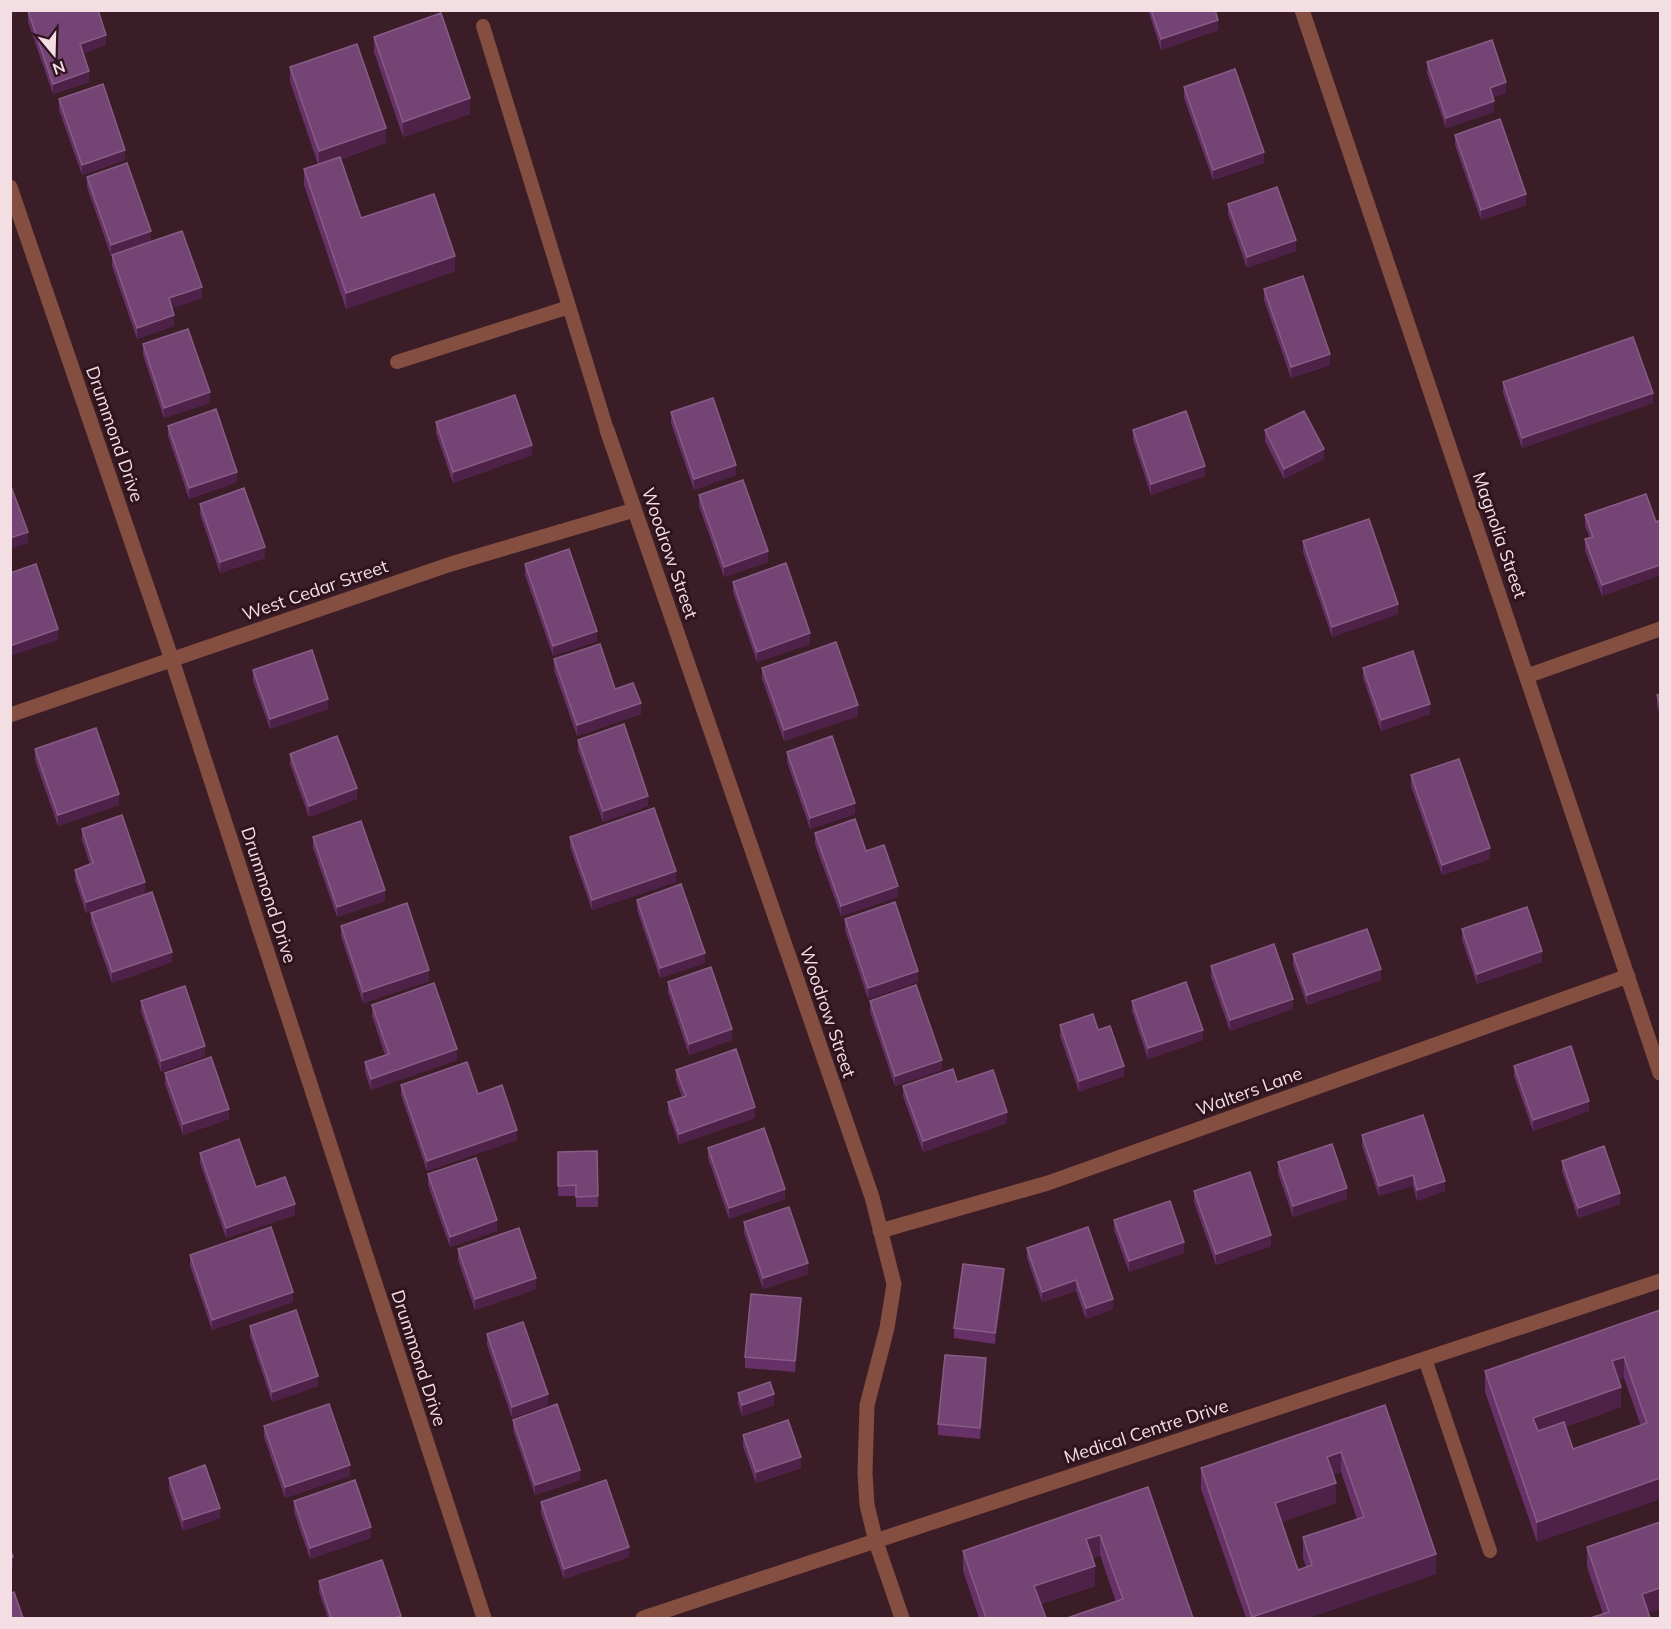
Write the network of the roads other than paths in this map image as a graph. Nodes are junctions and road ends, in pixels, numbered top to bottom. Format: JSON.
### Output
{"nodes":[{"id":1,"x":1302,"y":10,"type":"edge"},
{"id":2,"x":483,"y":26,"type":"dead end"},
{"id":3,"x":10,"y":187,"type":"edge"},
{"id":4,"x":569,"y":307,"type":"junction"},
{"id":5,"x":397,"y":362,"type":"dead end"},
{"id":6,"x":607,"y":430,"type":"joint"},
{"id":7,"x":634,"y":510,"type":"junction"},
{"id":8,"x":1660,"y":629,"type":"edge"},
{"id":9,"x":172,"y":660,"type":"junction"},
{"id":10,"x":1527,"y":676,"type":"junction"},
{"id":11,"x":10,"y":715,"type":"edge"},
{"id":12,"x":1628,"y":976,"type":"junction"},
{"id":13,"x":1660,"y":1073,"type":"edge"},
{"id":14,"x":880,"y":1230,"type":"junction"},
{"id":15,"x":1660,"y":1281,"type":"edge"},
{"id":16,"x":1425,"y":1359,"type":"junction"},
{"id":17,"x":876,"y":1542,"type":"junction"},
{"id":18,"x":1490,"y":1551,"type":"dead end"},
{"id":19,"x":484,"y":1618,"type":"edge"},
{"id":20,"x":643,"y":1618,"type":"edge"},
{"id":21,"x":902,"y":1618,"type":"edge"}],
"edges":[{"from":1,"to":10,"type":"street","name":"Magnolia Street"},
{"from":2,"to":4,"type":"lane"},
{"from":3,"to":9,"type":"street","name":"Drummond Drive"},
{"from":4,"to":5,"type":"lane"},
{"from":4,"to":6,"type":"lane"},
{"from":6,"to":7,"type":"street","name":"Woodrow Street"},
{"from":7,"to":9,"type":"street","name":"West Cedar Street"},
{"from":7,"to":14,"type":"street","name":"Woodrow Street"},
{"from":8,"to":10,"type":"street"},
{"from":9,"to":11,"type":"street","name":"West Cedar Street"},
{"from":9,"to":19,"type":"street","name":"Drummond Drive"},
{"from":10,"to":12,"type":"street","name":"Magnolia Street"},
{"from":12,"to":13,"type":"street","name":"Magnolia Street"},
{"from":12,"to":14,"type":"street","name":"Walters Lane"},
{"from":14,"to":17,"type":"street","name":"Woodrow Street"},
{"from":15,"to":16,"type":"street","name":"Medical Centre Drive"},
{"from":16,"to":17,"type":"street","name":"Medical Centre Drive"},
{"from":16,"to":18,"type":"lane"},
{"from":17,"to":20,"type":"street","name":"Medical Centre Drive"},
{"from":17,"to":21,"type":"street","name":"Woodrow Street"}]}
